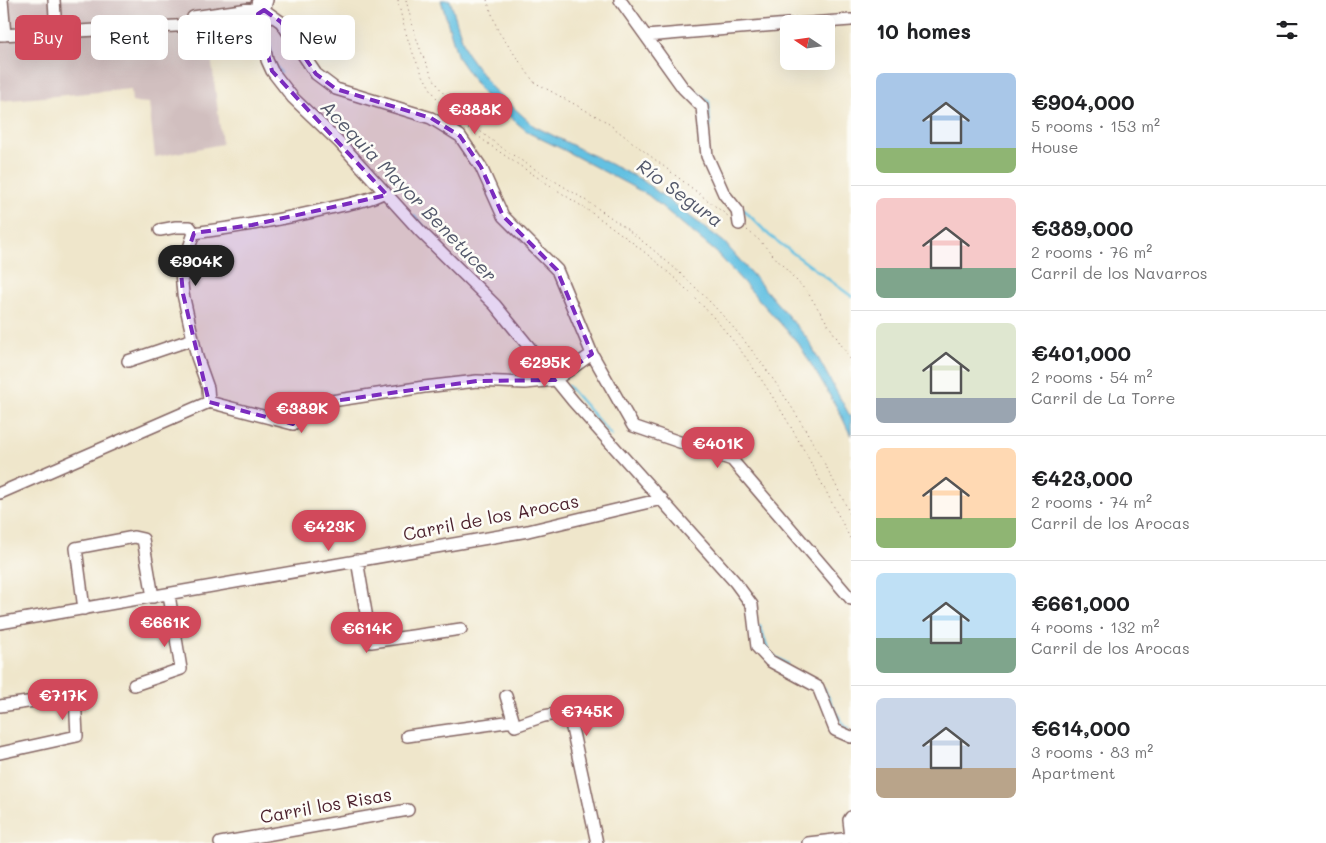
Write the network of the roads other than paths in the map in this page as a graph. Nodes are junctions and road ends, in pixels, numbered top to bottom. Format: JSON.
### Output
{"nodes":[{"id":1,"x":2,"y":0,"type":"edge"},
{"id":2,"x":54,"y":0,"type":"edge"},
{"id":3,"x":620,"y":0,"type":"edge"},
{"id":4,"x":262,"y":6,"type":"edge"},
{"id":5,"x":55,"y":15,"type":"edge"},
{"id":6,"x":851,"y":20,"type":"edge"},
{"id":7,"x":835,"y":21,"type":"edge"},
{"id":8,"x":780,"y":25,"type":"edge"},
{"id":9,"x":81,"y":31,"type":"edge"},
{"id":10,"x":15,"y":34,"type":"edge"},
{"id":11,"x":2,"y":35,"type":"edge"},
{"id":12,"x":646,"y":36,"type":"junction"},
{"id":13,"x":385,"y":192,"type":"junction"},
{"id":14,"x":739,"y":224,"type":"road end"},
{"id":15,"x":160,"y":230,"type":"dead end"},
{"id":16,"x":194,"y":234,"type":"junction"},
{"id":17,"x":193,"y":339,"type":"junction"},
{"id":18,"x":592,"y":354,"type":"junction"},
{"id":19,"x":128,"y":361,"type":"dead end"},
{"id":20,"x":556,"y":380,"type":"junction"},
{"id":21,"x":209,"y":402,"type":"junction"},
{"id":22,"x":0,"y":493,"type":"edge"},
{"id":23,"x":662,"y":500,"type":"junction"},
{"id":24,"x":356,"y":560,"type":"junction"},
{"id":25,"x":169,"y":595,"type":"junction"},
{"id":26,"x":153,"y":598,"type":"junction"},
{"id":27,"x":851,"y":599,"type":"edge"},
{"id":28,"x":84,"y":610,"type":"junction"},
{"id":29,"x":0,"y":623,"type":"edge"},
{"id":30,"x":461,"y":629,"type":"dead end"},
{"id":31,"x":134,"y":685,"type":"dead end"},
{"id":32,"x":506,"y":696,"type":"dead end"},
{"id":33,"x":0,"y":706,"type":"edge"},
{"id":34,"x":513,"y":721,"type":"junction"},
{"id":35,"x":407,"y":736,"type":"dead end"},
{"id":36,"x":851,"y":738,"type":"edge"},
{"id":37,"x":0,"y":752,"type":"edge"},
{"id":38,"x":408,"y":810,"type":"dead end"},
{"id":39,"x":851,"y":817,"type":"edge"},
{"id":40,"x":851,"y":838,"type":"edge"},
{"id":41,"x":220,"y":843,"type":"edge"},
{"id":42,"x":597,"y":843,"type":"edge"},
{"id":43,"x":808,"y":843,"type":"edge"}],
"edges":[{"from":1,"to":11,"type":"street"},
{"from":2,"to":5,"type":"street"},
{"from":3,"to":12,"type":"street"},
{"from":4,"to":9,"type":"street"},
{"from":4,"to":13,"type":"street"},
{"from":4,"to":18,"type":"street"},
{"from":6,"to":7,"type":"street"},
{"from":8,"to":12,"type":"street"},
{"from":10,"to":11,"type":"street"},
{"from":12,"to":14,"type":"street"},
{"from":13,"to":16,"type":"street"},
{"from":13,"to":20,"type":"street"},
{"from":15,"to":16,"type":"street"},
{"from":16,"to":17,"type":"street"},
{"from":17,"to":19,"type":"street"},
{"from":17,"to":21,"type":"street"},
{"from":18,"to":20,"type":"street"},
{"from":18,"to":27,"type":"street"},
{"from":20,"to":21,"type":"street"},
{"from":20,"to":23,"type":"street"},
{"from":21,"to":22,"type":"street"},
{"from":23,"to":24,"type":"street","name":"Carril de los Arocas"},
{"from":23,"to":36,"type":"street"},
{"from":24,"to":25,"type":"street","name":"Carril de los Arocas"},
{"from":24,"to":30,"type":"street"},
{"from":25,"to":26,"type":"street","name":"Carril de los Arocas"},
{"from":25,"to":31,"type":"street"},
{"from":26,"to":28,"type":"street","name":"Carril de los Arocas"},
{"from":26,"to":28,"type":"street"},
{"from":28,"to":29,"type":"street","name":"Carril de los Arocas"},
{"from":32,"to":34,"type":"street"},
{"from":33,"to":37,"type":"street"},
{"from":34,"to":35,"type":"street"},
{"from":34,"to":42,"type":"street"},
{"from":38,"to":41,"type":"street","name":"Carril los Risas"},
{"from":39,"to":40,"type":"street"},
{"from":40,"to":43,"type":"street"}]}
